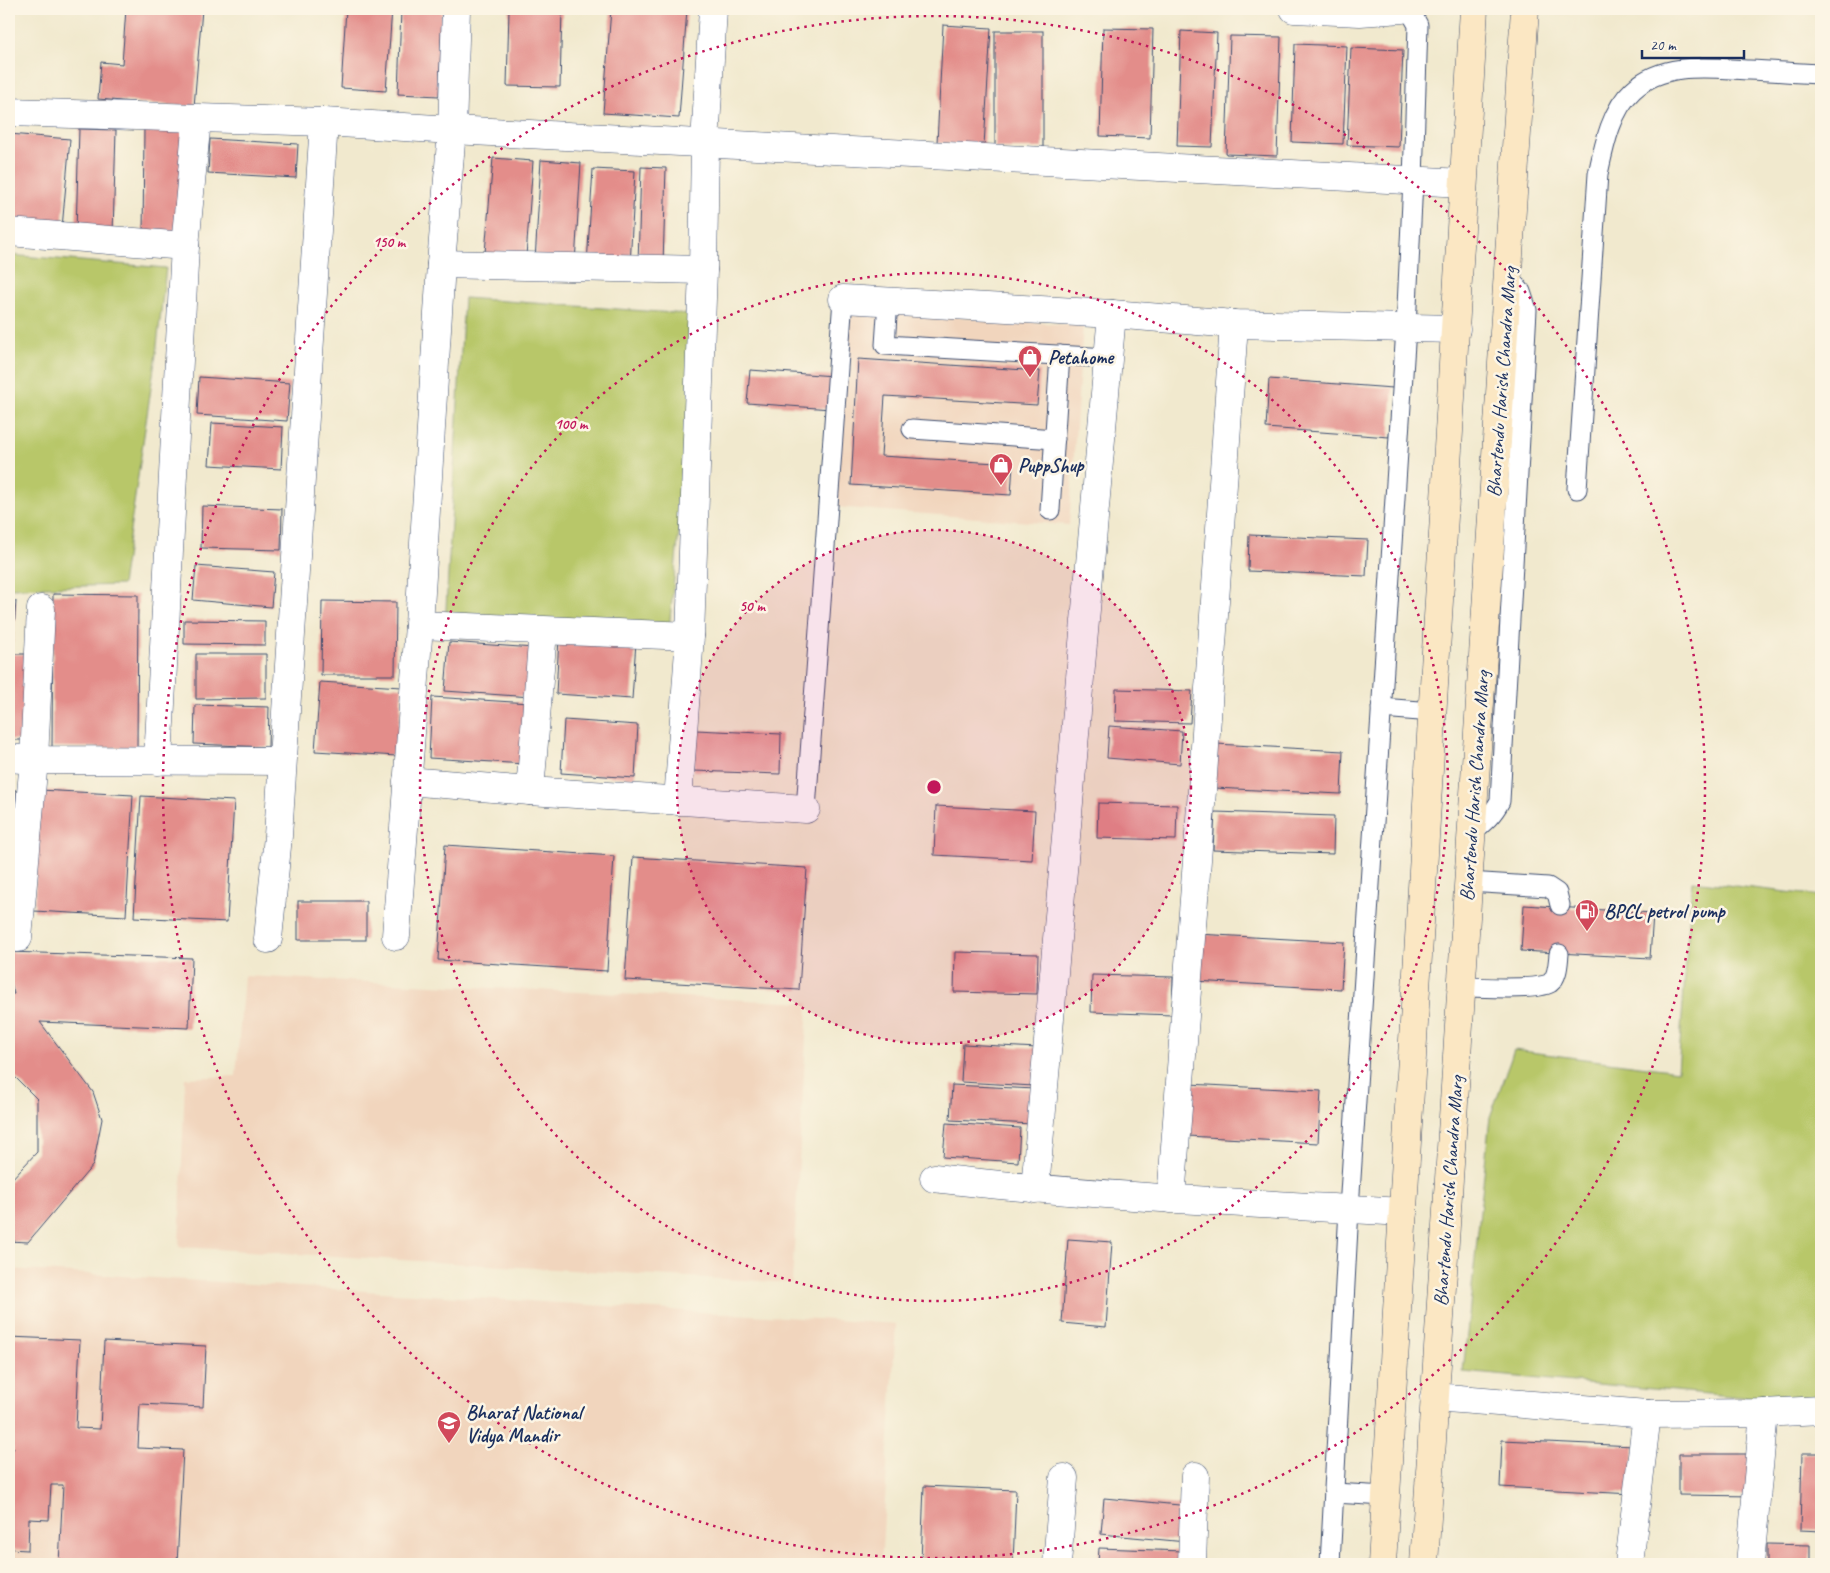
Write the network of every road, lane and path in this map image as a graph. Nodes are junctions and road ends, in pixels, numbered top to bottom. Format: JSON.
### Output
{"nodes":[{"id":1,"x":456,"y":9,"type":"edge"},
{"id":2,"x":713,"y":9,"type":"edge"},
{"id":3,"x":1294,"y":9,"type":"edge"},
{"id":4,"x":1402,"y":9,"type":"edge"},
{"id":5,"x":1409,"y":9,"type":"edge"},
{"id":6,"x":1474,"y":9,"type":"edge"},
{"id":7,"x":1525,"y":9,"type":"edge"},
{"id":8,"x":1821,"y":74,"type":"edge"},
{"id":9,"x":9,"y":112,"type":"edge"},
{"id":10,"x":197,"y":119,"type":"junction"},
{"id":11,"x":324,"y":122,"type":"junction"},
{"id":12,"x":452,"y":130,"type":"junction"},
{"id":13,"x":705,"y":143,"type":"junction"},
{"id":14,"x":1413,"y":180,"type":"junction"},
{"id":15,"x":1463,"y":183,"type":"junction"},
{"id":16,"x":9,"y":232,"type":"edge"},
{"id":17,"x":185,"y":246,"type":"junction"},
{"id":18,"x":441,"y":264,"type":"junction"},
{"id":19,"x":703,"y":270,"type":"junction"},
{"id":20,"x":843,"y":299,"type":"joint"},
{"id":21,"x":888,"y":301,"type":"junction"},
{"id":22,"x":1112,"y":314,"type":"junction"},
{"id":23,"x":1234,"y":324,"type":"junction"},
{"id":24,"x":1406,"y":328,"type":"junction"},
{"id":25,"x":1456,"y":329,"type":"junction"},
{"id":26,"x":1060,"y":355,"type":"junction"},
{"id":27,"x":1108,"y":358,"type":"junction"},
{"id":28,"x":912,"y":429,"type":"dead end"},
{"id":29,"x":1055,"y":439,"type":"junction"},
{"id":30,"x":1577,"y":489,"type":"dead end"},
{"id":31,"x":1050,"y":510,"type":"dead end"},
{"id":32,"x":41,"y":609,"type":"dead end"},
{"id":33,"x":419,"y":625,"type":"junction"},
{"id":34,"x":543,"y":631,"type":"junction"},
{"id":35,"x":690,"y":636,"type":"junction"},
{"id":36,"x":1381,"y":708,"type":"junction"},
{"id":37,"x":1433,"y":712,"type":"junction"},
{"id":38,"x":21,"y":759,"type":"edge"},
{"id":39,"x":158,"y":761,"type":"junction"},
{"id":40,"x":282,"y":761,"type":"junction"},
{"id":41,"x":408,"y":781,"type":"junction"},
{"id":42,"x":530,"y":791,"type":"junction"},
{"id":43,"x":678,"y":801,"type":"junction"},
{"id":44,"x":806,"y":809,"type":"joint"},
{"id":45,"x":1468,"y":882,"type":"junction"},
{"id":46,"x":1560,"y":904,"type":"dead end"},
{"id":47,"x":396,"y":936,"type":"dead end"},
{"id":48,"x":18,"y":938,"type":"dead end"},
{"id":49,"x":268,"y":939,"type":"dead end"},
{"id":50,"x":1559,"y":954,"type":"dead end"},
{"id":51,"x":1461,"y":987,"type":"junction"},
{"id":52,"x":934,"y":1178,"type":"dead end"},
{"id":53,"x":1035,"y":1189,"type":"junction"},
{"id":54,"x":1171,"y":1199,"type":"junction"},
{"id":55,"x":1349,"y":1209,"type":"junction"},
{"id":56,"x":1403,"y":1212,"type":"junction"},
{"id":57,"x":1434,"y":1397,"type":"junction"},
{"id":58,"x":1821,"y":1410,"type":"edge"},
{"id":59,"x":1764,"y":1413,"type":"junction"},
{"id":60,"x":1647,"y":1414,"type":"junction"},
{"id":61,"x":1195,"y":1476,"type":"dead end"},
{"id":62,"x":1064,"y":1478,"type":"dead end"},
{"id":63,"x":1334,"y":1492,"type":"junction"},
{"id":64,"x":1386,"y":1496,"type":"junction"},
{"id":65,"x":1057,"y":1564,"type":"edge"},
{"id":66,"x":1192,"y":1564,"type":"edge"},
{"id":67,"x":1330,"y":1564,"type":"edge"},
{"id":68,"x":1382,"y":1564,"type":"edge"},
{"id":69,"x":1424,"y":1564,"type":"edge"},
{"id":70,"x":1629,"y":1564,"type":"edge"},
{"id":71,"x":1750,"y":1564,"type":"edge"}],
"edges":[{"from":1,"to":12,"type":"street"},
{"from":2,"to":13,"type":"street"},
{"from":3,"to":4,"type":"street"},
{"from":5,"to":14,"type":"lane"},
{"from":6,"to":15,"type":"main road"},
{"from":7,"to":45,"type":"main road","name":"Bhartendu Harish Chandra Marg"},
{"from":8,"to":30,"type":"lane"},
{"from":9,"to":10,"type":"street"},
{"from":10,"to":11,"type":"street"},
{"from":10,"to":17,"type":"street"},
{"from":11,"to":12,"type":"street"},
{"from":11,"to":40,"type":"street"},
{"from":12,"to":13,"type":"street"},
{"from":12,"to":18,"type":"street"},
{"from":13,"to":14,"type":"street"},
{"from":13,"to":19,"type":"street"},
{"from":14,"to":15,"type":"street"},
{"from":14,"to":24,"type":"lane"},
{"from":15,"to":25,"type":"main road"},
{"from":16,"to":17,"type":"street"},
{"from":17,"to":39,"type":"street"},
{"from":18,"to":19,"type":"street"},
{"from":18,"to":33,"type":"street"},
{"from":19,"to":35,"type":"street"},
{"from":20,"to":21,"type":"street"},
{"from":20,"to":44,"type":"lane"},
{"from":21,"to":22,"type":"street"},
{"from":21,"to":26,"type":"lane"},
{"from":22,"to":23,"type":"street"},
{"from":22,"to":27,"type":"street"},
{"from":23,"to":24,"type":"street"},
{"from":23,"to":54,"type":"street"},
{"from":24,"to":25,"type":"street"},
{"from":24,"to":36,"type":"lane"},
{"from":25,"to":37,"type":"main road"},
{"from":26,"to":27,"type":"lane"},
{"from":26,"to":29,"type":"lane"},
{"from":27,"to":53,"type":"street"},
{"from":28,"to":29,"type":"lane"},
{"from":29,"to":31,"type":"lane"},
{"from":32,"to":38,"type":"street"},
{"from":33,"to":34,"type":"street"},
{"from":33,"to":41,"type":"street"},
{"from":34,"to":35,"type":"street"},
{"from":34,"to":42,"type":"street"},
{"from":35,"to":43,"type":"street"},
{"from":36,"to":37,"type":"lane"},
{"from":36,"to":55,"type":"lane"},
{"from":37,"to":56,"type":"main road"},
{"from":38,"to":39,"type":"street"},
{"from":38,"to":48,"type":"street"},
{"from":39,"to":40,"type":"street"},
{"from":40,"to":49,"type":"street"},
{"from":41,"to":42,"type":"street"},
{"from":41,"to":47,"type":"street"},
{"from":42,"to":43,"type":"street"},
{"from":43,"to":44,"type":"street"},
{"from":45,"to":46,"type":"lane"},
{"from":45,"to":51,"type":"main road","name":"Bhartendu Harish Chandra Marg"},
{"from":50,"to":51,"type":"lane"},
{"from":51,"to":57,"type":"main road","name":"Bhartendu Harish Chandra Marg"},
{"from":52,"to":53,"type":"street"},
{"from":53,"to":54,"type":"street"},
{"from":54,"to":55,"type":"street"},
{"from":55,"to":56,"type":"street"},
{"from":55,"to":63,"type":"lane"},
{"from":56,"to":64,"type":"main road"},
{"from":57,"to":60,"type":"street"},
{"from":57,"to":69,"type":"main road","name":"Bhartendu Harish Chandra Marg"},
{"from":58,"to":59,"type":"street"},
{"from":59,"to":60,"type":"street"},
{"from":59,"to":71,"type":"street"},
{"from":60,"to":70,"type":"street"},
{"from":61,"to":66,"type":"street"},
{"from":62,"to":65,"type":"street"},
{"from":63,"to":64,"type":"lane"},
{"from":63,"to":67,"type":"lane"},
{"from":64,"to":68,"type":"main road"}]}
